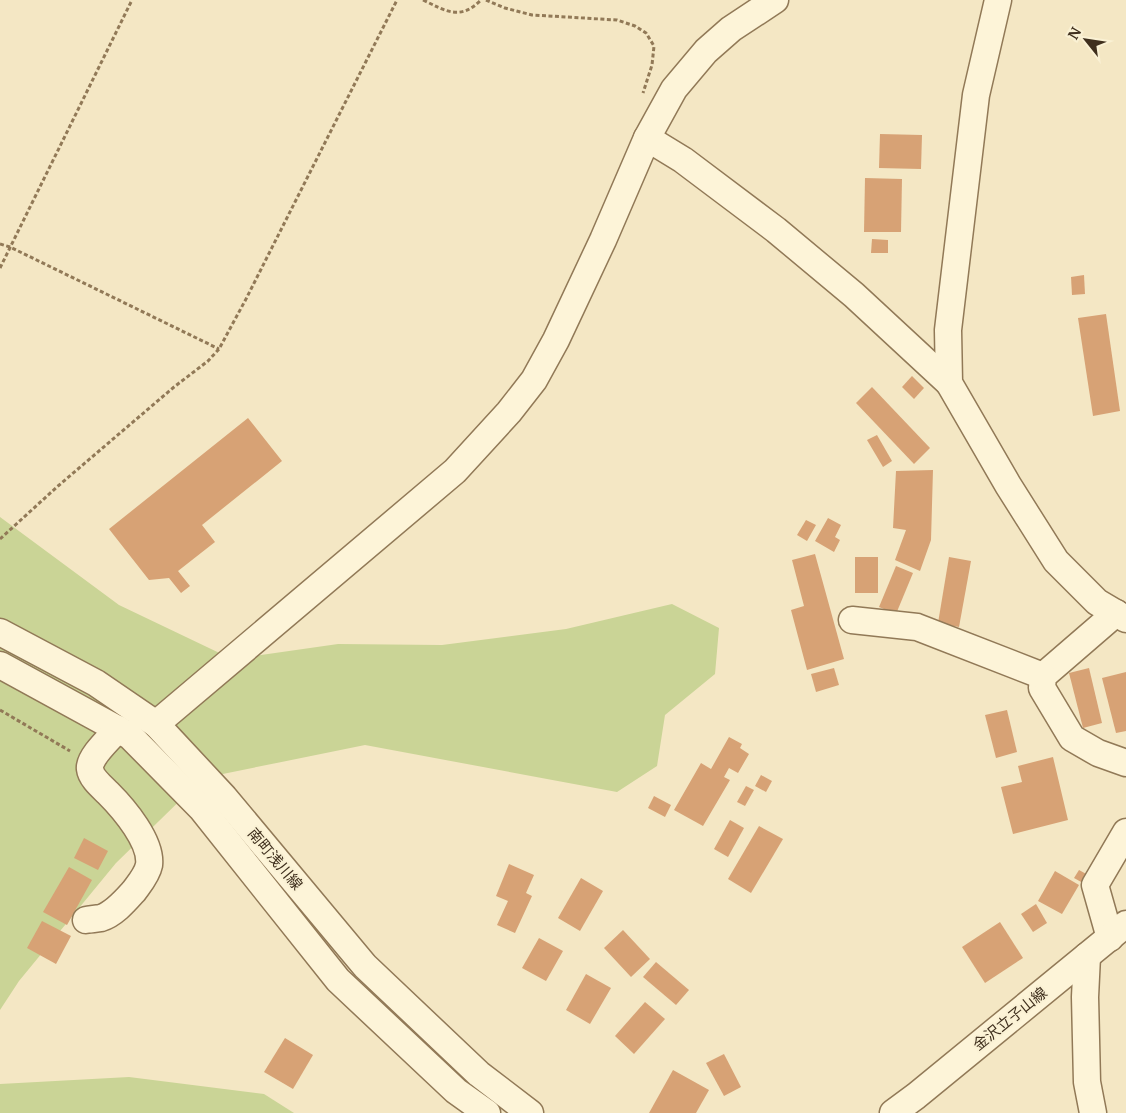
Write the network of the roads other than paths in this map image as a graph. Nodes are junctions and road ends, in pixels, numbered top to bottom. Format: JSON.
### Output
{"nodes":[{"id":1,"x":775,"y":0,"type":"edge"},
{"id":2,"x":998,"y":0,"type":"edge"},
{"id":3,"x":647,"y":138,"type":"junction"},
{"id":4,"x":949,"y":383,"type":"junction"},
{"id":5,"x":1121,"y":616,"type":"edge"},
{"id":6,"x":852,"y":620,"type":"dead end"},
{"id":7,"x":0,"y":632,"type":"edge"},
{"id":8,"x":0,"y":665,"type":"edge"},
{"id":9,"x":1043,"y":676,"type":"junction"},
{"id":10,"x":156,"y":724,"type":"junction"},
{"id":11,"x":118,"y":730,"type":"junction"},
{"id":12,"x":1126,"y":763,"type":"edge"},
{"id":13,"x":1126,"y":832,"type":"edge"},
{"id":14,"x":86,"y":920,"type":"dead end"},
{"id":15,"x":1118,"y":931,"type":"edge"},
{"id":16,"x":1087,"y":956,"type":"junction"},
{"id":17,"x":487,"y":1113,"type":"edge"},
{"id":18,"x":530,"y":1113,"type":"edge"},
{"id":19,"x":893,"y":1113,"type":"edge"},
{"id":20,"x":1093,"y":1113,"type":"edge"}],
"edges":[{"from":1,"to":3,"type":"street"},
{"from":2,"to":4,"type":"street"},
{"from":3,"to":4,"type":"street"},
{"from":3,"to":10,"type":"street"},
{"from":4,"to":5,"type":"street"},
{"from":5,"to":9,"type":"street"},
{"from":6,"to":9,"type":"street"},
{"from":7,"to":10,"type":"street","name":"南町浅川線"},
{"from":8,"to":11,"type":"street","name":"南町浅川線"},
{"from":9,"to":12,"type":"street"},
{"from":10,"to":18,"type":"street","name":"南町浅川線"},
{"from":11,"to":14,"type":"street"},
{"from":11,"to":17,"type":"street","name":"南町浅川線"},
{"from":13,"to":15,"type":"street"},
{"from":15,"to":16,"type":"street","name":"金沢立子山線"},
{"from":16,"to":19,"type":"street","name":"金沢立子山線"},
{"from":16,"to":20,"type":"street"}]}
